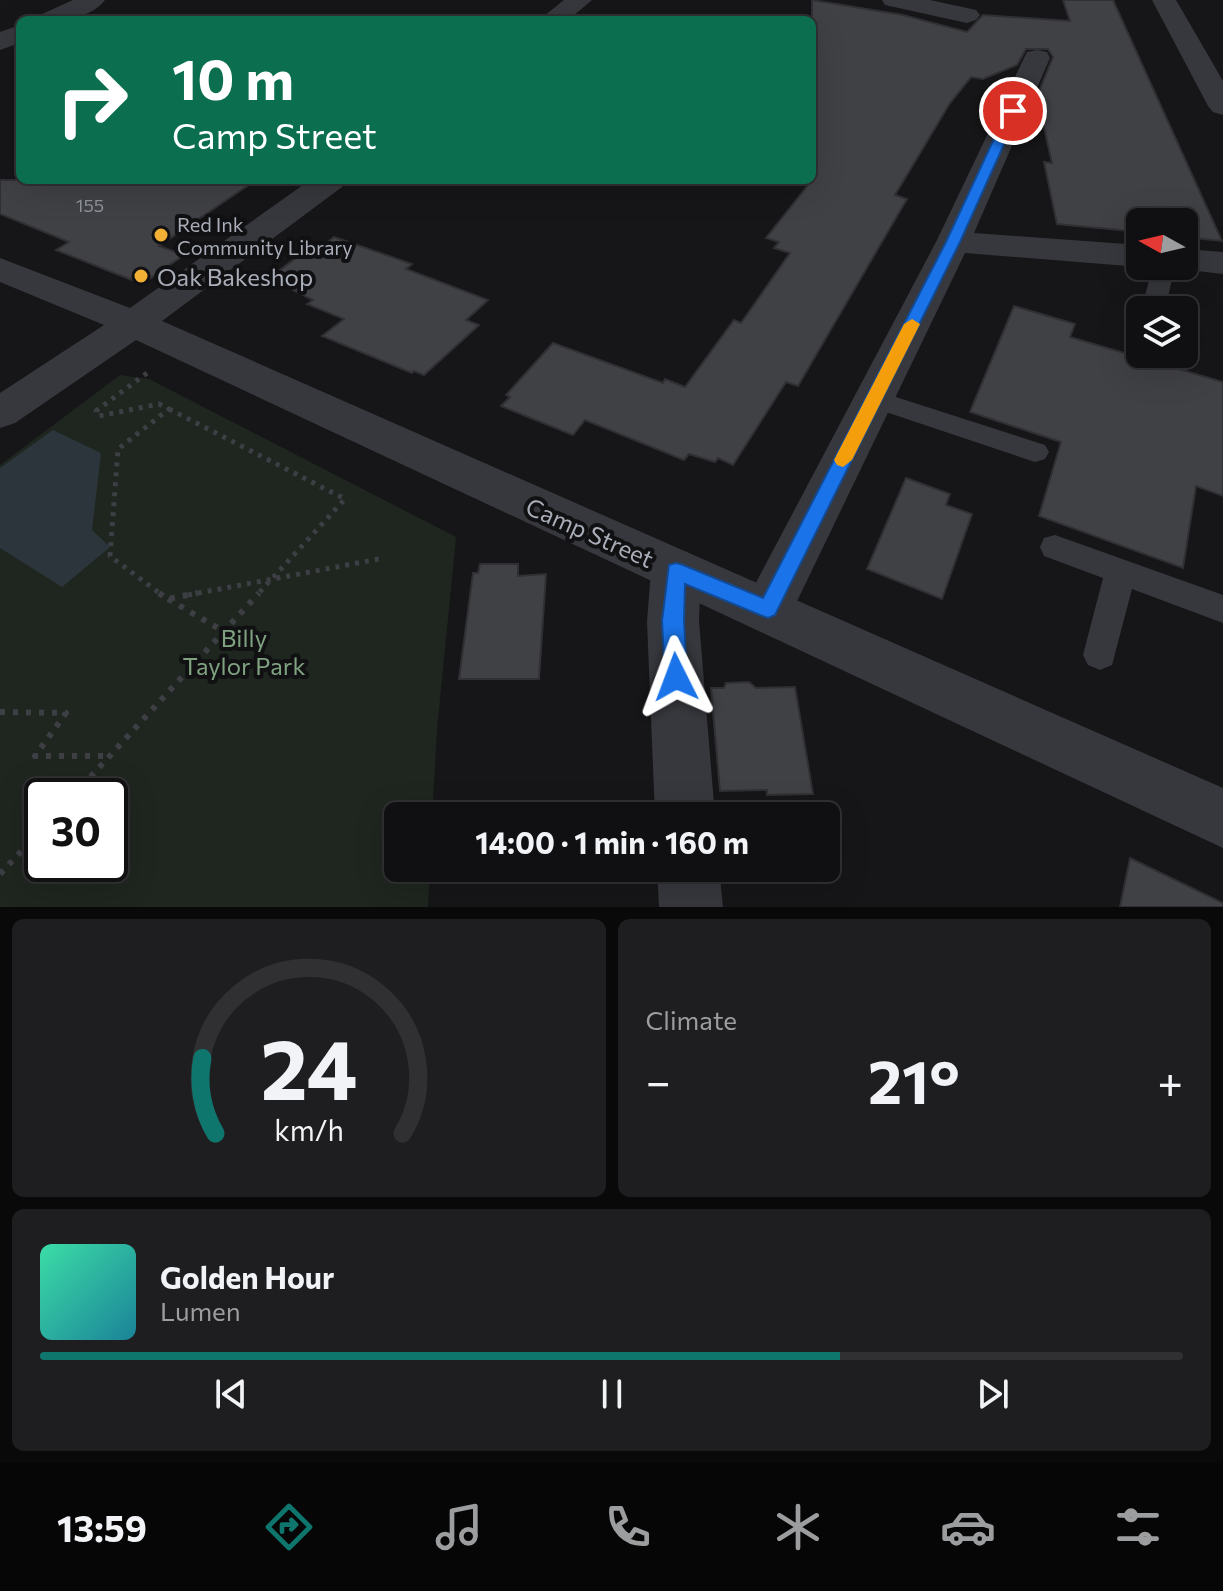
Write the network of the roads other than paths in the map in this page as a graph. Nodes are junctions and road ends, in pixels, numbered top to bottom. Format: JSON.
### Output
{"nodes":[{"id":1,"x":93,"y":0,"type":"edge"},
{"id":2,"x":580,"y":0,"type":"edge"},
{"id":3,"x":894,"y":0,"type":"edge"},
{"id":4,"x":1164,"y":0,"type":"edge"},
{"id":5,"x":967,"y":15,"type":"dead end"},
{"id":6,"x":58,"y":16,"type":"edge"},
{"id":7,"x":558,"y":16,"type":"edge"},
{"id":8,"x":1037,"y":58,"type":"dead end"},
{"id":9,"x":1210,"y":58,"type":"edge"},
{"id":10,"x":1223,"y":106,"type":"edge"},
{"id":11,"x":326,"y":184,"type":"edge"},
{"id":12,"x":953,"y":242,"type":"junction"},
{"id":13,"x":1126,"y":255,"type":"edge"},
{"id":14,"x":1198,"y":261,"type":"edge"},
{"id":15,"x":1223,"y":263,"type":"edge"},
{"id":16,"x":0,"y":269,"type":"edge"},
{"id":17,"x":133,"y":324,"type":"junction"},
{"id":18,"x":874,"y":399,"type":"junction"},
{"id":19,"x":0,"y":413,"type":"edge"},
{"id":20,"x":1035,"y":452,"type":"dead end"},
{"id":21,"x":1055,"y":547,"type":"dead end"},
{"id":22,"x":676,"y":571,"type":"junction"},
{"id":23,"x":1120,"y":571,"type":"junction"},
{"id":24,"x":768,"y":609,"type":"junction"},
{"id":25,"x":1223,"y":609,"type":"edge"},
{"id":26,"x":1100,"y":655,"type":"dead end"},
{"id":27,"x":684,"y":802,"type":"edge"},
{"id":28,"x":1223,"y":818,"type":"edge"},
{"id":29,"x":689,"y":882,"type":"edge"},
{"id":30,"x":691,"y":907,"type":"edge"}],
"edges":[{"from":1,"to":6,"type":"street"},
{"from":2,"to":7,"type":"street"},
{"from":3,"to":5,"type":"street"},
{"from":4,"to":9,"type":"street"},
{"from":8,"to":12,"type":"street"},
{"from":9,"to":10,"type":"street"},
{"from":11,"to":17,"type":"street"},
{"from":12,"to":13,"type":"street"},
{"from":12,"to":18,"type":"street"},
{"from":14,"to":15,"type":"street"},
{"from":16,"to":17,"type":"street","name":"Camp Street"},
{"from":17,"to":19,"type":"street"},
{"from":17,"to":22,"type":"street","name":"Camp Street"},
{"from":18,"to":20,"type":"lane"},
{"from":18,"to":24,"type":"street"},
{"from":21,"to":23,"type":"lane"},
{"from":22,"to":24,"type":"street","name":"Camp Street"},
{"from":22,"to":27,"type":"street"},
{"from":23,"to":25,"type":"lane"},
{"from":23,"to":26,"type":"lane"},
{"from":24,"to":28,"type":"street","name":"Camp Street"},
{"from":29,"to":30,"type":"street"}]}
